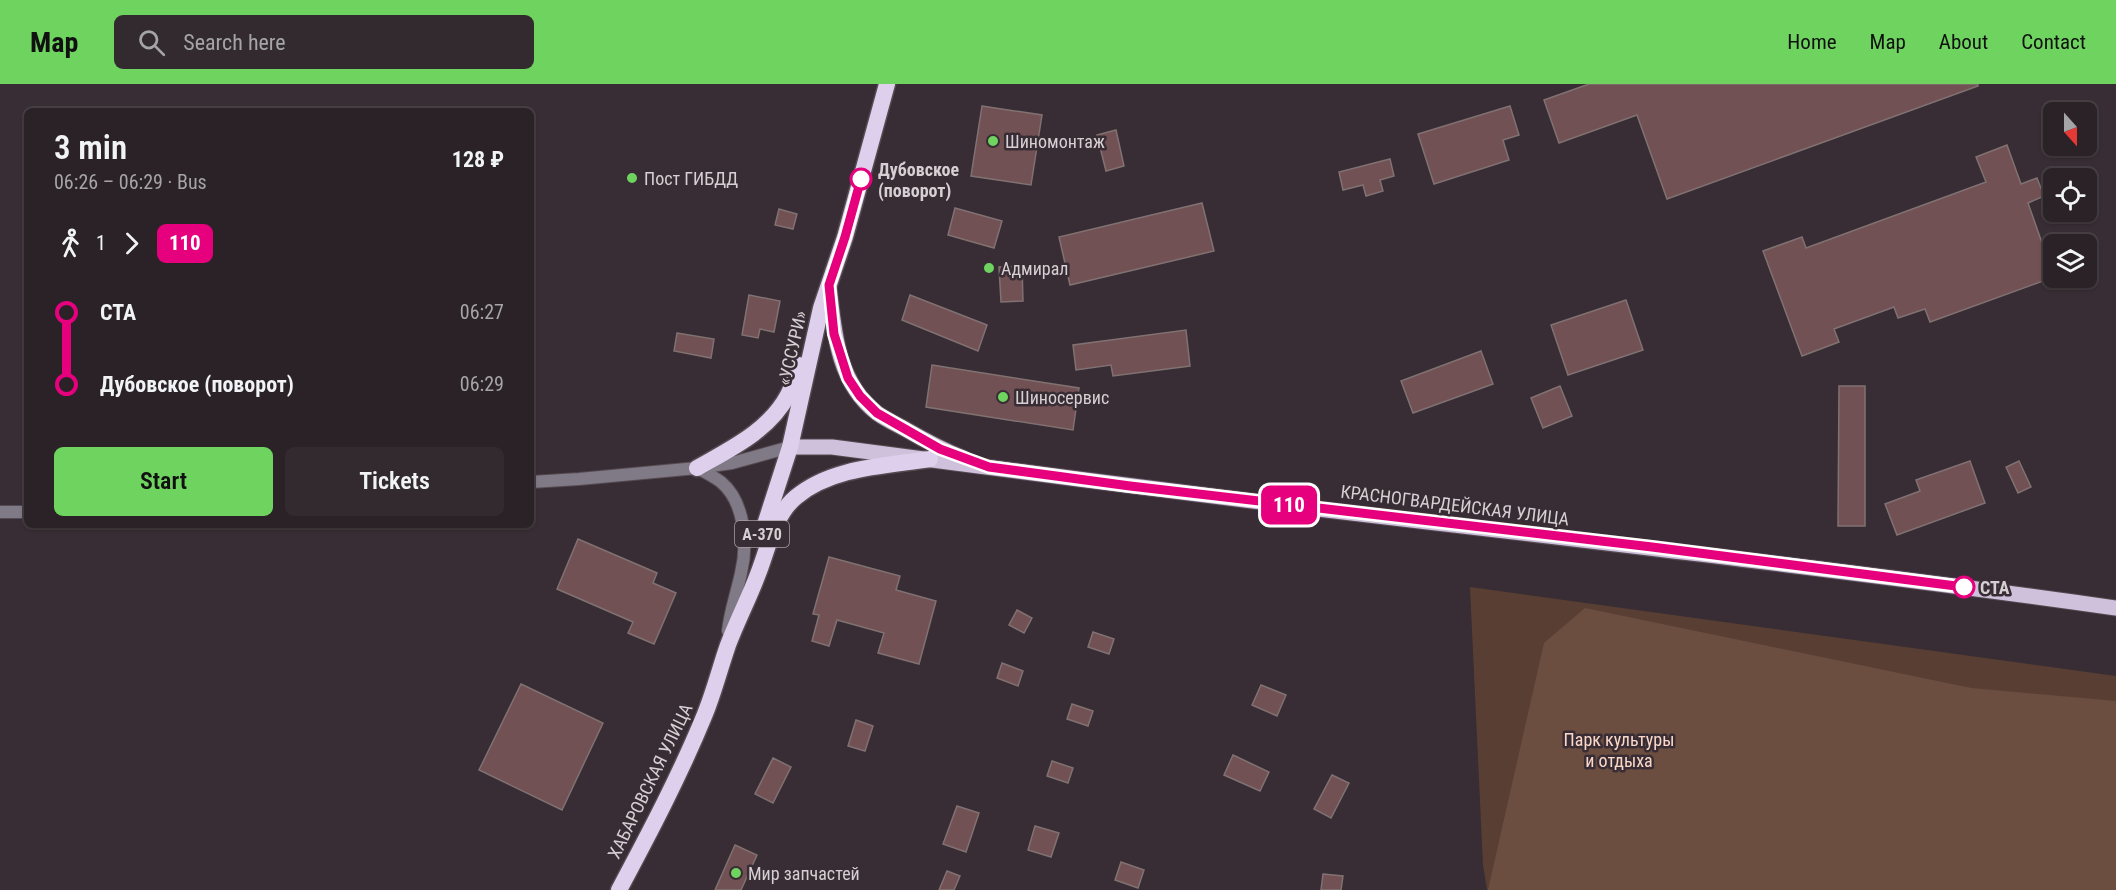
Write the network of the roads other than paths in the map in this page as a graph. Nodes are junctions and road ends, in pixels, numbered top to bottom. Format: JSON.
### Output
{"nodes":[{"id":1,"x":887,"y":84,"type":"edge"},
{"id":2,"x":829,"y":285,"type":"junction"},
{"id":3,"x":821,"y":308,"type":"junction"},
{"id":4,"x":790,"y":447,"type":"junction"},
{"id":5,"x":930,"y":459,"type":"junction"},
{"id":6,"x":989,"y":467,"type":"junction"},
{"id":7,"x":697,"y":468,"type":"junction"},
{"id":8,"x":534,"y":482,"type":"edge"},
{"id":9,"x":0,"y":512,"type":"edge"},
{"id":10,"x":24,"y":512,"type":"edge"},
{"id":11,"x":2116,"y":608,"type":"edge"},
{"id":12,"x":738,"y":621,"type":"junction"},
{"id":13,"x":727,"y":649,"type":"junction"},
{"id":14,"x":619,"y":890,"type":"edge"}],
"edges":[{"from":1,"to":2,"type":"highway","name":"«УССУРИ»","number":"А-370"},
{"from":2,"to":3,"type":"highway","name":"«УССУРИ»","number":"А-370"},
{"from":2,"to":6,"type":"main road"},
{"from":3,"to":4,"type":"highway","name":"«УССУРИ»","number":"А-370"},
{"from":3,"to":7,"type":"highway"},
{"from":4,"to":5,"type":"main road","name":"КРАСНОГВАРДЕЙСКАЯ УЛИЦА"},
{"from":4,"to":7,"type":"street"},
{"from":4,"to":12,"type":"highway","name":"«УССУРИ»","number":"А-370"},
{"from":5,"to":6,"type":"main road","name":"КРАСНОГВАРДЕЙСКАЯ УЛИЦА"},
{"from":5,"to":12,"type":"highway"},
{"from":6,"to":11,"type":"main road","name":"КРАСНОГВАРДЕЙСКАЯ УЛИЦА"},
{"from":7,"to":8,"type":"street"},
{"from":7,"to":13,"type":"street"},
{"from":9,"to":10,"type":"street"},
{"from":12,"to":13,"type":"highway","name":"ХАБАРОВСКАЯ УЛИЦА","number":"А-370"},
{"from":13,"to":14,"type":"highway","name":"ХАБАРОВСКАЯ УЛИЦА","number":"А-370"}]}
